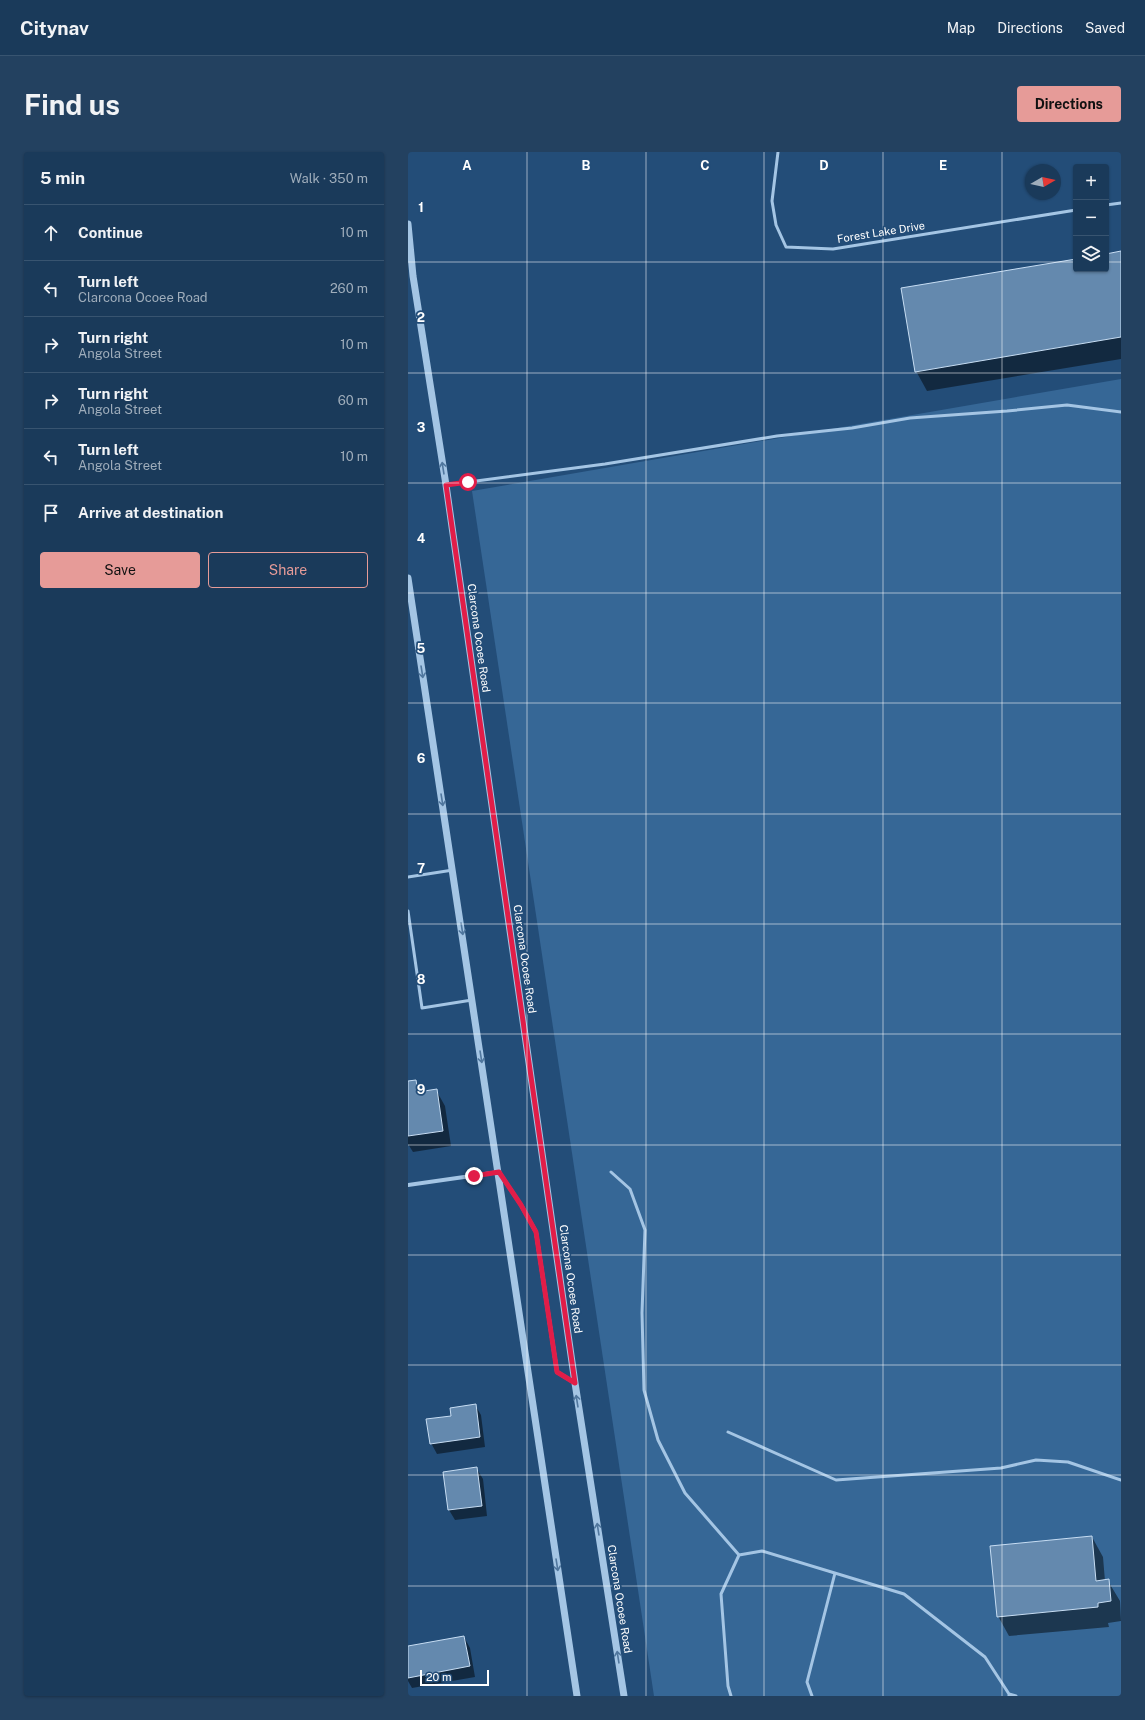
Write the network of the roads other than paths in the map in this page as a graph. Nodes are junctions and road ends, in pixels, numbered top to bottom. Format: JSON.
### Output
{"nodes":[{"id":1,"x":778,"y":152,"type":"edge"},
{"id":2,"x":1121,"y":203,"type":"edge"},
{"id":3,"x":1109,"y":205,"type":"edge"},
{"id":4,"x":1073,"y":210,"type":"edge"},
{"id":5,"x":408,"y":224,"type":"edge"},
{"id":6,"x":1121,"y":412,"type":"edge"},
{"id":7,"x":446,"y":485,"type":"junction"},
{"id":8,"x":408,"y":578,"type":"edge"},
{"id":9,"x":452,"y":870,"type":"junction"},
{"id":10,"x":408,"y":877,"type":"edge"},
{"id":11,"x":408,"y":911,"type":"edge"},
{"id":12,"x":473,"y":1000,"type":"junction"},
{"id":13,"x":499,"y":1172,"type":"junction"},
{"id":14,"x":611,"y":1172,"type":"dead end"},
{"id":15,"x":408,"y":1186,"type":"edge"},
{"id":16,"x":575,"y":1383,"type":"junction"},
{"id":17,"x":728,"y":1432,"type":"dead end"},
{"id":18,"x":1121,"y":1480,"type":"edge"},
{"id":19,"x":739,"y":1555,"type":"junction"},
{"id":20,"x":835,"y":1573,"type":"junction"},
{"id":21,"x":1009,"y":1695,"type":"edge"},
{"id":22,"x":577,"y":1696,"type":"edge"},
{"id":23,"x":624,"y":1696,"type":"edge"},
{"id":24,"x":731,"y":1696,"type":"edge"},
{"id":25,"x":812,"y":1696,"type":"edge"},
{"id":26,"x":1016,"y":1696,"type":"edge"}],
"edges":[{"from":1,"to":4,"type":"lane","name":"Forest Lake Drive"},
{"from":2,"to":3,"type":"lane"},
{"from":7,"to":5,"type":"street","name":"Clarcona Ocoee Road","one_way":true},
{"from":6,"to":7,"type":"lane"},
{"from":7,"to":16,"type":"street","name":"Clarcona Ocoee Road"},
{"from":8,"to":9,"type":"street","one_way":true},
{"from":9,"to":10,"type":"lane"},
{"from":9,"to":12,"type":"street","one_way":true},
{"from":11,"to":12,"type":"lane"},
{"from":12,"to":13,"type":"street","one_way":true},
{"from":13,"to":15,"type":"street"},
{"from":13,"to":16,"type":"street"},
{"from":13,"to":22,"type":"street","one_way":true},
{"from":14,"to":19,"type":"lane"},
{"from":23,"to":16,"type":"street","name":"Clarcona Ocoee Road","one_way":true},
{"from":17,"to":18,"type":"lane"},
{"from":19,"to":20,"type":"lane"},
{"from":19,"to":24,"type":"lane"},
{"from":20,"to":21,"type":"lane"},
{"from":20,"to":25,"type":"lane"},
{"from":21,"to":26,"type":"lane"}]}
